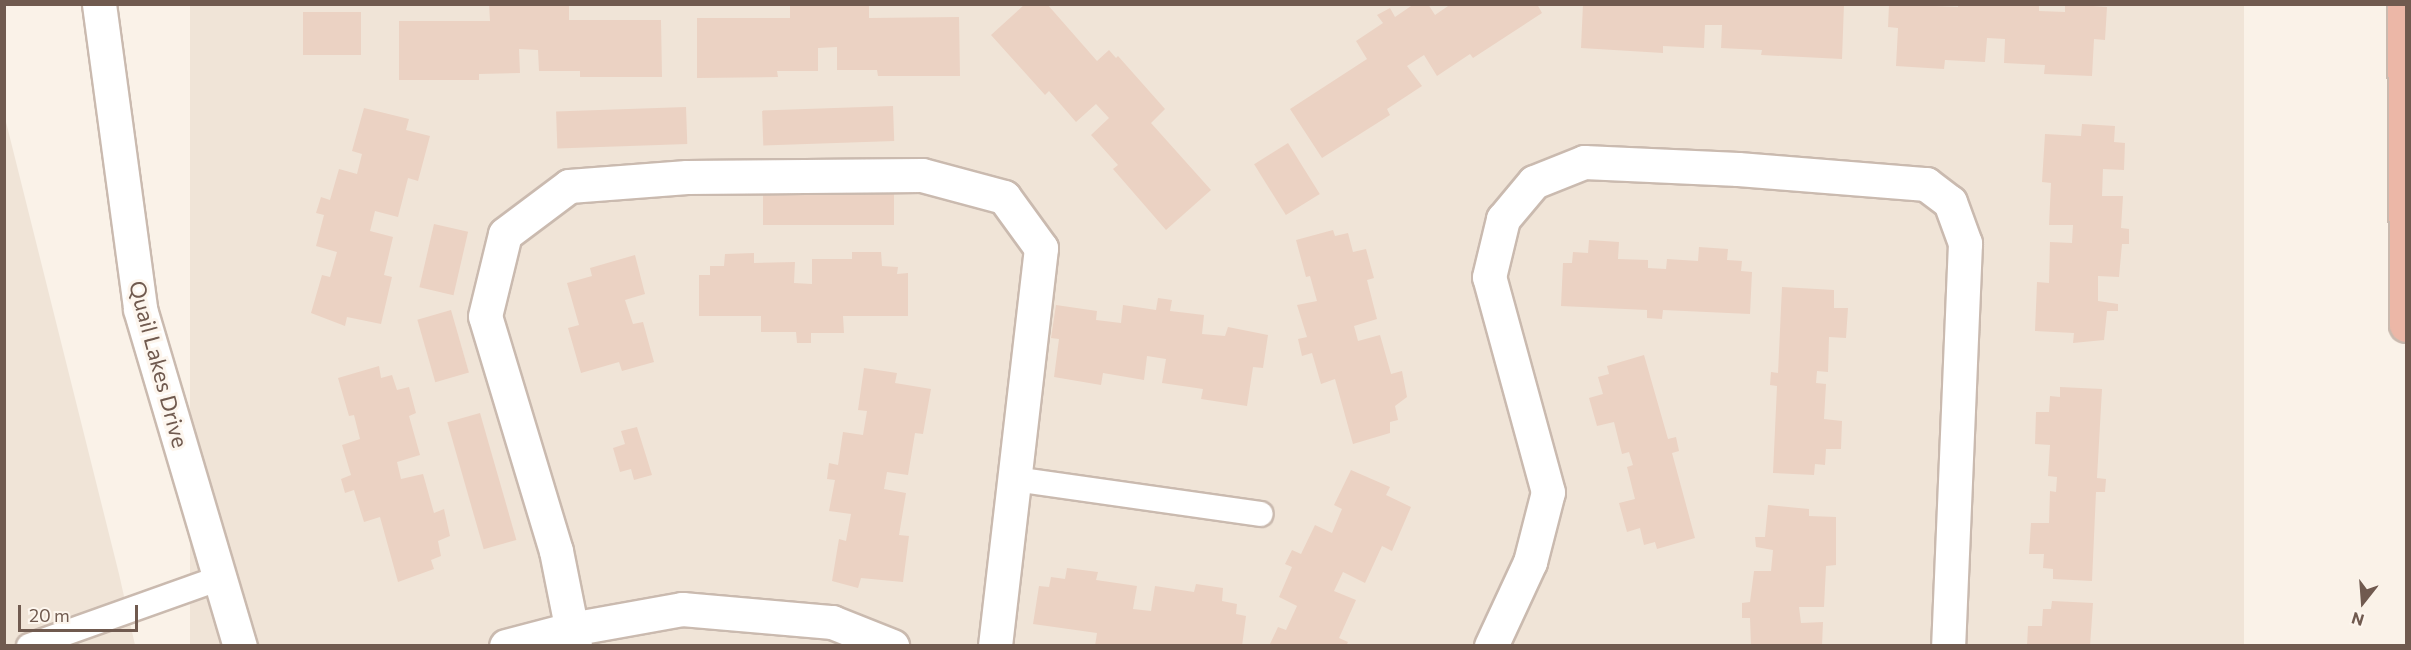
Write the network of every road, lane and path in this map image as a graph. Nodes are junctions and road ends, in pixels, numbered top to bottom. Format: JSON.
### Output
{"nodes":[{"id":1,"x":99,"y":4,"type":"edge"},
{"id":2,"x":2404,"y":4,"type":"edge"},
{"id":3,"x":2406,"y":325,"type":"edge"},
{"id":4,"x":1015,"y":479,"type":"junction"},
{"id":5,"x":1261,"y":514,"type":"dead end"},
{"id":6,"x":220,"y":578,"type":"junction"},
{"id":7,"x":573,"y":637,"type":"edge"},
{"id":8,"x":29,"y":645,"type":"edge"},
{"id":9,"x":240,"y":645,"type":"edge"},
{"id":10,"x":506,"y":645,"type":"edge"},
{"id":11,"x":892,"y":645,"type":"edge"},
{"id":12,"x":995,"y":645,"type":"edge"},
{"id":13,"x":1491,"y":645,"type":"edge"},
{"id":14,"x":1948,"y":645,"type":"edge"}],
"edges":[{"from":1,"to":6,"type":"street","name":"Quail Lakes Drive"},
{"from":2,"to":3,"type":"highway"},
{"from":4,"to":5,"type":"lane"},
{"from":4,"to":7,"type":"street"},
{"from":4,"to":12,"type":"street"},
{"from":6,"to":8,"type":"lane"},
{"from":6,"to":9,"type":"street","name":"Quail Lakes Drive"},
{"from":7,"to":10,"type":"street"},
{"from":7,"to":11,"type":"street"},
{"from":13,"to":14,"type":"street"}]}
